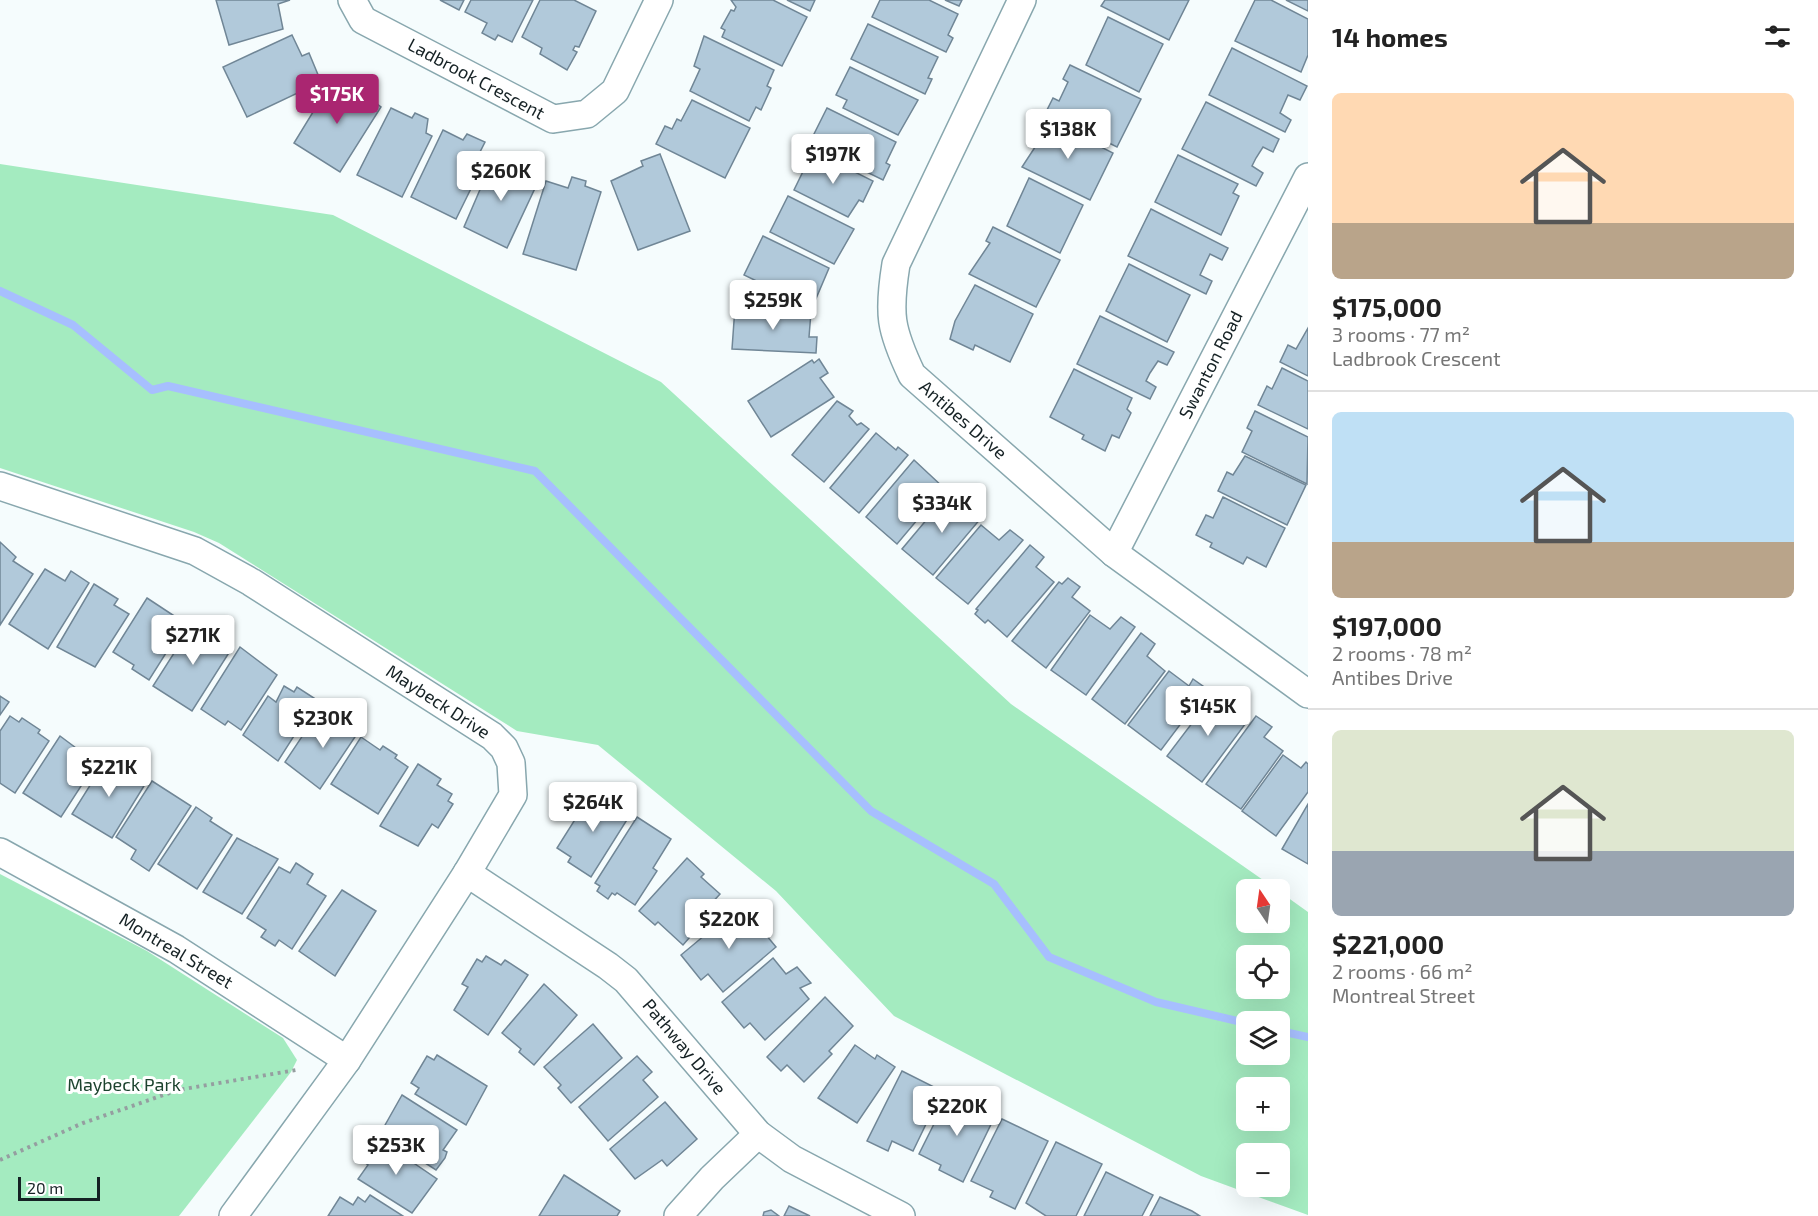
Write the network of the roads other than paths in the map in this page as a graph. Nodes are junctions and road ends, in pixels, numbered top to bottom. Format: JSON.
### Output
{"nodes":[{"id":1,"x":351,"y":0,"type":"edge"},
{"id":2,"x":659,"y":0,"type":"edge"},
{"id":3,"x":1022,"y":0,"type":"edge"},
{"id":4,"x":1308,"y":177,"type":"edge"},
{"id":5,"x":0,"y":486,"type":"edge"},
{"id":6,"x":1114,"y":553,"type":"junction"},
{"id":7,"x":1308,"y":694,"type":"edge"},
{"id":8,"x":0,"y":852,"type":"edge"},
{"id":9,"x":467,"y":873,"type":"junction"},
{"id":10,"x":347,"y":1060,"type":"junction"},
{"id":11,"x":758,"y":1134,"type":"junction"},
{"id":12,"x":233,"y":1216,"type":"edge"},
{"id":13,"x":678,"y":1216,"type":"edge"},
{"id":14,"x":901,"y":1216,"type":"edge"}],
"edges":[{"from":1,"to":2,"type":"street","name":"Ladbrook Crescent"},
{"from":3,"to":6,"type":"street","name":"Antibes Drive"},
{"from":4,"to":6,"type":"street","name":"Swanton Road"},
{"from":5,"to":9,"type":"street","name":"Maybeck Drive"},
{"from":6,"to":7,"type":"street","name":"Antibes Drive"},
{"from":8,"to":10,"type":"street","name":"Montreal Street"},
{"from":9,"to":10,"type":"street","name":"Maybeck Drive"},
{"from":9,"to":11,"type":"street","name":"Pathway Drive"},
{"from":10,"to":12,"type":"street","name":"Maybeck Drive"},
{"from":11,"to":13,"type":"street"},
{"from":11,"to":14,"type":"street","name":"Pathway Drive"}]}
